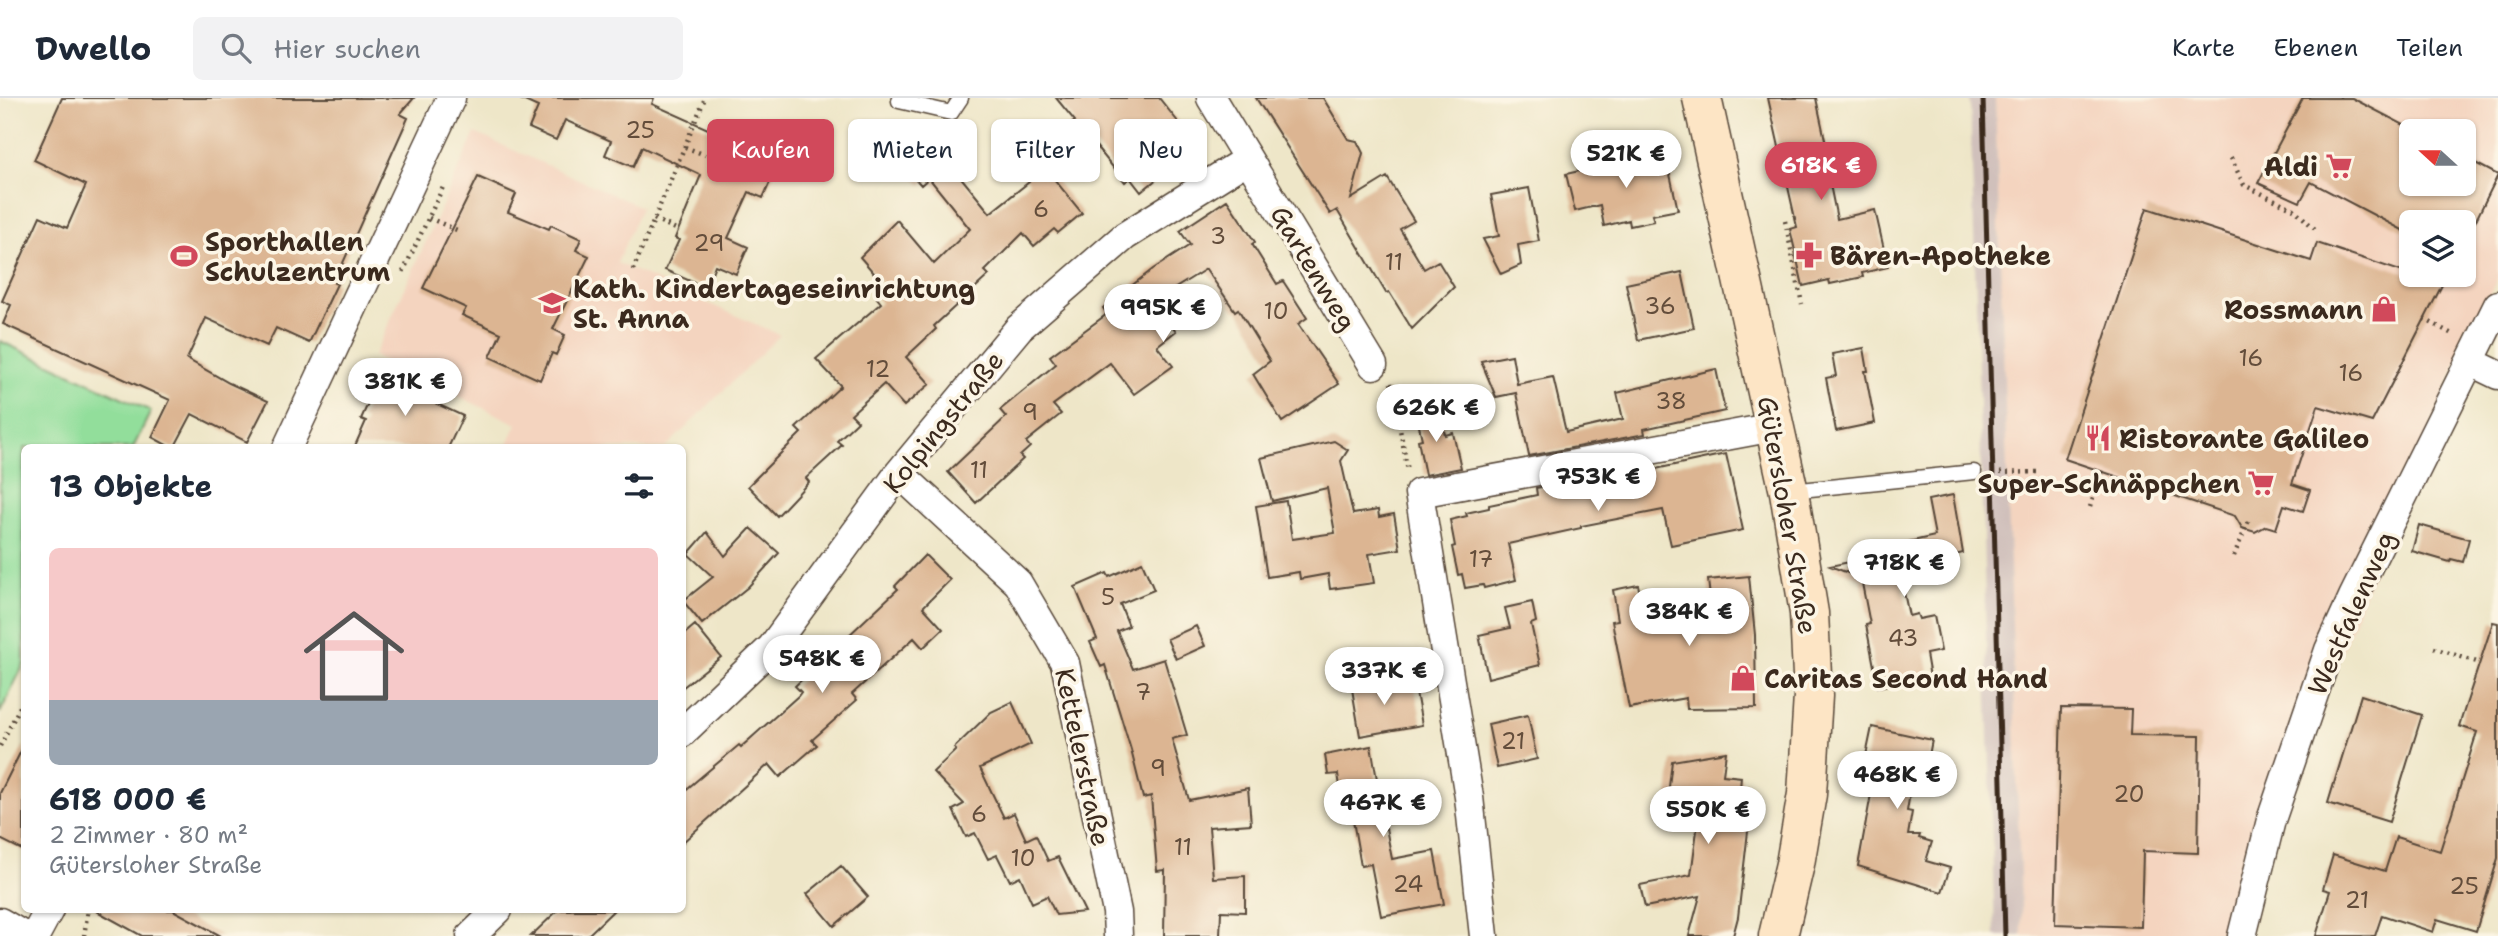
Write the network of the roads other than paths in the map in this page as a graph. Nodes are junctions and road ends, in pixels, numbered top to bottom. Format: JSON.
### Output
{"nodes":[{"id":1,"x":451,"y":98,"type":"edge"},
{"id":2,"x":961,"y":98,"type":"edge"},
{"id":3,"x":1211,"y":98,"type":"edge"},
{"id":4,"x":1702,"y":98,"type":"edge"},
{"id":5,"x":899,"y":102,"type":"dead end"},
{"id":6,"x":1248,"y":159,"type":"junction"},
{"id":7,"x":2498,"y":305,"type":"edge"},
{"id":8,"x":2471,"y":362,"type":"junction"},
{"id":9,"x":1373,"y":365,"type":"road end"},
{"id":10,"x":2498,"y":375,"type":"edge"},
{"id":11,"x":1774,"y":427,"type":"junction"},
{"id":12,"x":289,"y":444,"type":"edge"},
{"id":13,"x":1975,"y":472,"type":"road end"},
{"id":14,"x":900,"y":473,"type":"junction"},
{"id":15,"x":1789,"y":492,"type":"junction"},
{"id":16,"x":686,"y":729,"type":"edge"},
{"id":17,"x":47,"y":913,"type":"edge"},
{"id":18,"x":495,"y":913,"type":"edge"},
{"id":19,"x":0,"y":922,"type":"edge"},
{"id":20,"x":24,"y":936,"type":"edge"},
{"id":21,"x":35,"y":936,"type":"edge"},
{"id":22,"x":471,"y":936,"type":"edge"},
{"id":23,"x":1118,"y":936,"type":"edge"},
{"id":24,"x":1484,"y":936,"type":"edge"},
{"id":25,"x":1778,"y":936,"type":"edge"},
{"id":26,"x":2242,"y":936,"type":"edge"}],
"edges":[{"from":1,"to":12,"type":"street"},
{"from":2,"to":5,"type":"lane"},
{"from":3,"to":6,"type":"street","name":"Gartenweg"},
{"from":4,"to":11,"type":"main road","name":"Gütersloher Straße"},
{"from":6,"to":9,"type":"street","name":"Gartenweg"},
{"from":6,"to":14,"type":"street","name":"Kolpingstraße"},
{"from":7,"to":8,"type":"street","name":"Westfalenweg"},
{"from":8,"to":10,"type":"street"},
{"from":8,"to":26,"type":"street","name":"Westfalenweg"},
{"from":11,"to":15,"type":"main road","name":"Gütersloher Straße"},
{"from":11,"to":24,"type":"street"},
{"from":13,"to":15,"type":"lane"},
{"from":14,"to":16,"type":"street","name":"Kolpingstraße"},
{"from":14,"to":23,"type":"street","name":"Kettelerstraße"},
{"from":15,"to":25,"type":"main road","name":"Gütersloher Straße"},
{"from":17,"to":21,"type":"street"},
{"from":18,"to":22,"type":"street"},
{"from":19,"to":20,"type":"street"}]}
